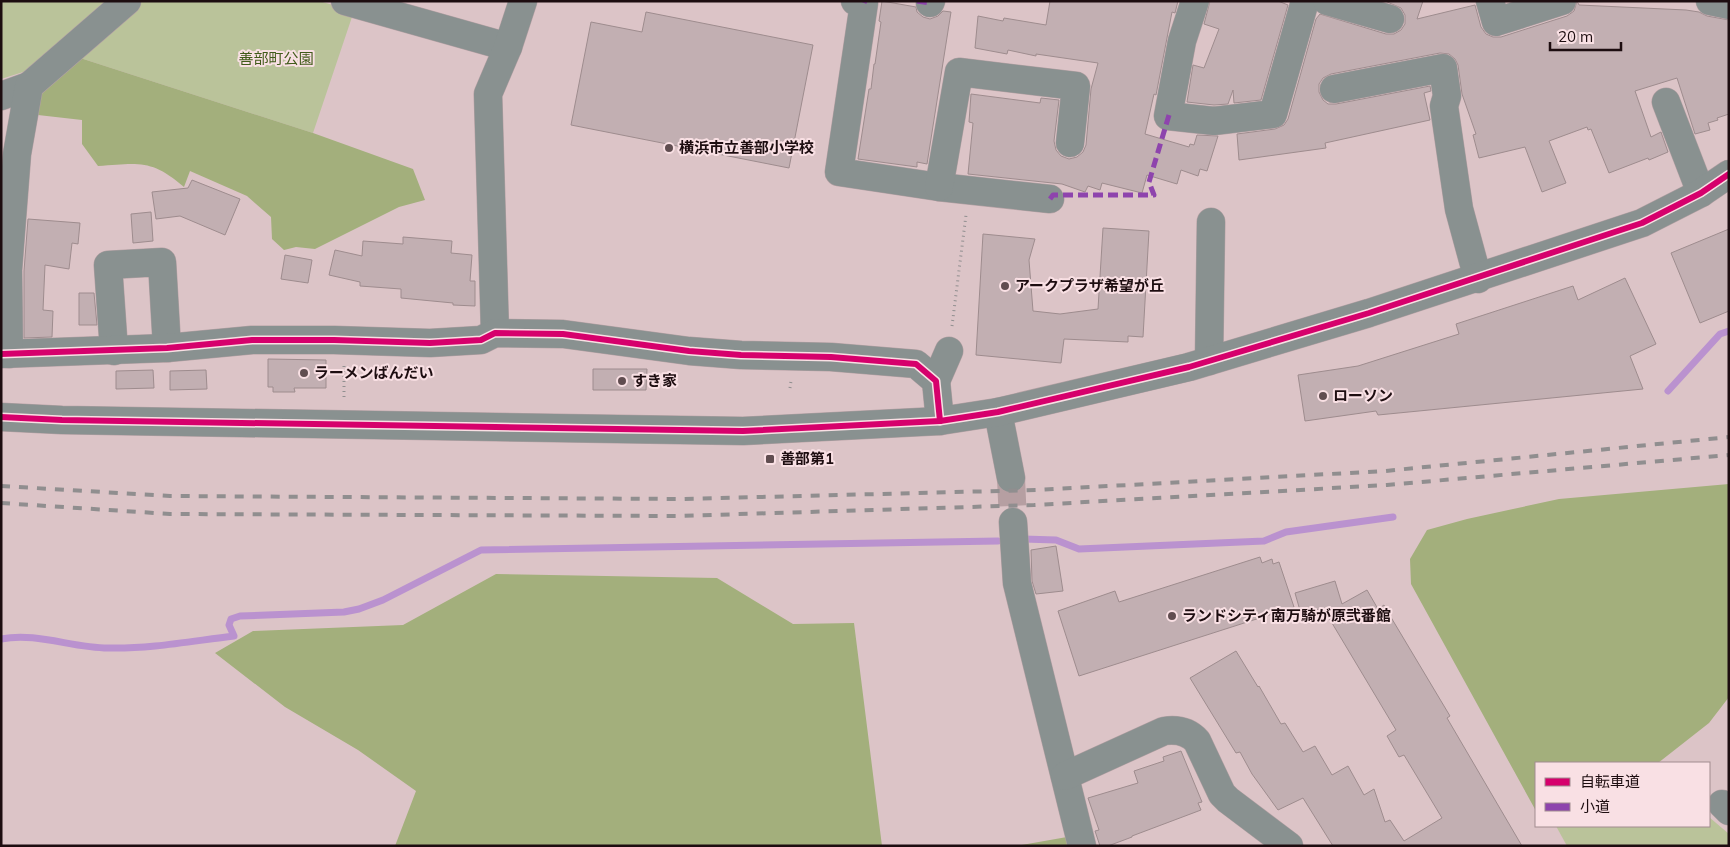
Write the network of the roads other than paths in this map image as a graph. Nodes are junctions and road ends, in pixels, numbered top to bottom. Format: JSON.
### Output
{"nodes":[{"id":1,"x":127,"y":1,"type":"edge"},
{"id":2,"x":345,"y":1,"type":"edge"},
{"id":3,"x":523,"y":1,"type":"edge"},
{"id":4,"x":855,"y":1,"type":"edge"},
{"id":5,"x":1195,"y":1,"type":"edge"},
{"id":6,"x":1305,"y":1,"type":"edge"},
{"id":7,"x":1327,"y":1,"type":"edge"},
{"id":8,"x":1490,"y":1,"type":"edge"},
{"id":9,"x":1562,"y":1,"type":"edge"},
{"id":10,"x":1710,"y":1,"type":"edge"},
{"id":11,"x":1729,"y":5,"type":"edge"},
{"id":12,"x":1390,"y":19,"type":"dead end"},
{"id":13,"x":508,"y":47,"type":"junction"},
{"id":14,"x":29,"y":86,"type":"junction"},
{"id":15,"x":1334,"y":89,"type":"dead end"},
{"id":16,"x":1,"y":96,"type":"edge"},
{"id":17,"x":1666,"y":102,"type":"dead end"},
{"id":18,"x":1070,"y":143,"type":"dead end"},
{"id":19,"x":1729,"y":174,"type":"edge"},
{"id":20,"x":939,"y":187,"type":"junction"},
{"id":21,"x":1701,"y":193,"type":"junction"},
{"id":22,"x":1050,"y":199,"type":"dead end"},
{"id":23,"x":1211,"y":222,"type":"dead end"},
{"id":24,"x":1478,"y":278,"type":"junction"},
{"id":25,"x":496,"y":333,"type":"junction"},
{"id":26,"x":167,"y":348,"type":"junction"},
{"id":27,"x":114,"y":351,"type":"junction"},
{"id":28,"x":949,"y":351,"type":"road end"},
{"id":29,"x":5,"y":354,"type":"edge"},
{"id":30,"x":1209,"y":361,"type":"junction"},
{"id":31,"x":936,"y":381,"type":"junction"},
{"id":32,"x":998,"y":412,"type":"junction"},
{"id":33,"x":1,"y":416,"type":"edge"},
{"id":34,"x":940,"y":421,"type":"junction"},
{"id":35,"x":1012,"y":478,"type":"tunnel mouth"},
{"id":36,"x":1013,"y":522,"type":"tunnel mouth"},
{"id":37,"x":1065,"y":776,"type":"junction"},
{"id":38,"x":1082,"y":846,"type":"edge"},
{"id":39,"x":1289,"y":846,"type":"edge"}],
"edges":[{"from":1,"to":14,"type":"street"},
{"from":2,"to":13,"type":"street"},
{"from":3,"to":13,"type":"street"},
{"from":4,"to":20,"type":"street"},
{"from":5,"to":6,"type":"street"},
{"from":7,"to":12,"type":"street"},
{"from":8,"to":9,"type":"street"},
{"from":10,"to":11,"type":"street"},
{"from":13,"to":25,"type":"street"},
{"from":14,"to":16,"type":"street"},
{"from":14,"to":29,"type":"street"},
{"from":15,"to":24,"type":"street"},
{"from":17,"to":21,"type":"street"},
{"from":18,"to":20,"type":"street"},
{"from":19,"to":21,"type":"street"},
{"from":20,"to":22,"type":"street"},
{"from":21,"to":24,"type":"street"},
{"from":23,"to":30,"type":"street"},
{"from":24,"to":30,"type":"street"},
{"from":25,"to":26,"type":"street"},
{"from":25,"to":31,"type":"street"},
{"from":26,"to":27,"type":"street"},
{"from":26,"to":27,"type":"street"},
{"from":27,"to":29,"type":"street"},
{"from":28,"to":31,"type":"street"},
{"from":30,"to":32,"type":"street"},
{"from":31,"to":34,"type":"street"},
{"from":32,"to":34,"type":"street"},
{"from":32,"to":35,"type":"street"},
{"from":33,"to":34,"type":"street"},
{"from":36,"to":37,"type":"street"},
{"from":37,"to":38,"type":"street"},
{"from":37,"to":39,"type":"street"}]}
